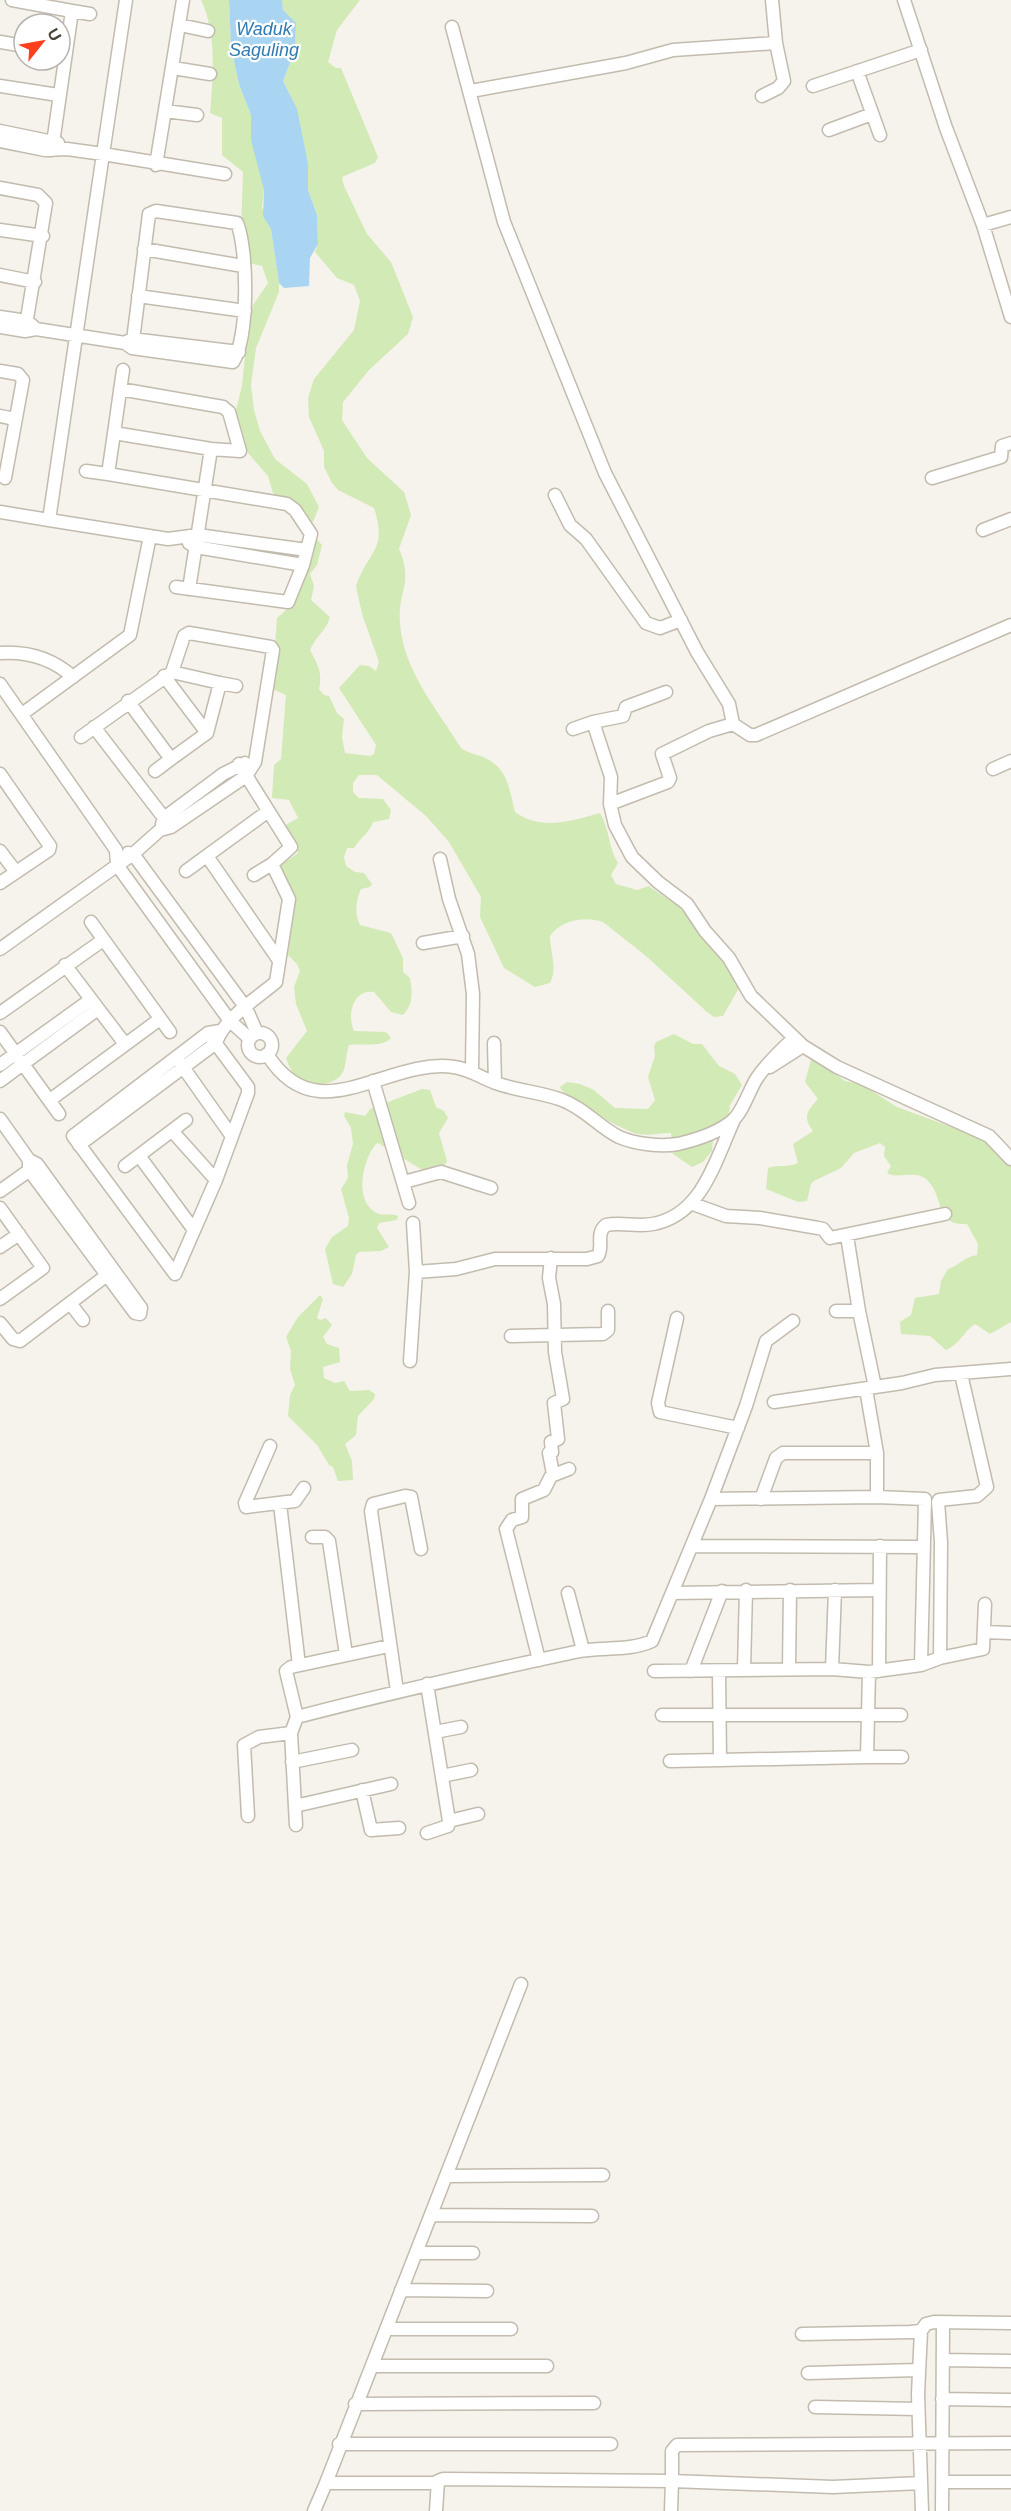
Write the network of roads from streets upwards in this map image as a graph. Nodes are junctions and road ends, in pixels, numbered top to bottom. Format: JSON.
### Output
{"nodes":[{"id":1,"x":12,"y":0,"type":"edge"},
{"id":2,"x":126,"y":0,"type":"edge"},
{"id":3,"x":183,"y":0,"type":"edge"},
{"id":4,"x":772,"y":0,"type":"edge"},
{"id":5,"x":904,"y":0,"type":"edge"},
{"id":6,"x":72,"y":11,"type":"joint"},
{"id":7,"x":90,"y":14,"type":"dead end"},
{"id":8,"x":180,"y":25,"type":"junction"},
{"id":9,"x":452,"y":27,"type":"dead end"},
{"id":10,"x":208,"y":31,"type":"dead end"},
{"id":11,"x":776,"y":43,"type":"junction"},
{"id":12,"x":921,"y":50,"type":"junction"},
{"id":13,"x":173,"y":68,"type":"junction"},
{"id":14,"x":857,"y":71,"type":"junction"},
{"id":15,"x":60,"y":72,"type":"edge"},
{"id":16,"x":210,"y":74,"type":"dead end"},
{"id":17,"x":0,"y":86,"type":"edge"},
{"id":18,"x":813,"y":86,"type":"dead end"},
{"id":19,"x":471,"y":91,"type":"junction"},
{"id":20,"x":58,"y":95,"type":"junction"},
{"id":21,"x":762,"y":96,"type":"dead end"},
{"id":22,"x":165,"y":111,"type":"junction"},
{"id":23,"x":872,"y":114,"type":"junction"},
{"id":24,"x":197,"y":115,"type":"dead end"},
{"id":25,"x":0,"y":130,"type":"edge"},
{"id":26,"x":829,"y":130,"type":"dead end"},
{"id":27,"x":880,"y":135,"type":"dead end"},
{"id":28,"x":0,"y":141,"type":"edge"},
{"id":29,"x":52,"y":145,"type":"junction"},
{"id":30,"x":103,"y":154,"type":"junction"},
{"id":31,"x":156,"y":165,"type":"junction"},
{"id":32,"x":225,"y":174,"type":"dead end"},
{"id":33,"x":0,"y":189,"type":"edge"},
{"id":34,"x":1011,"y":217,"type":"edge"},
{"id":35,"x":983,"y":225,"type":"junction"},
{"id":36,"x":0,"y":230,"type":"edge"},
{"id":37,"x":43,"y":236,"type":"junction"},
{"id":38,"x":144,"y":249,"type":"junction"},
{"id":39,"x":243,"y":266,"type":"junction"},
{"id":40,"x":0,"y":275,"type":"edge"},
{"id":41,"x":34,"y":282,"type":"junction"},
{"id":42,"x":138,"y":296,"type":"junction"},
{"id":43,"x":245,"y":311,"type":"junction"},
{"id":44,"x":1011,"y":316,"type":"edge"},
{"id":45,"x":0,"y":317,"type":"edge"},
{"id":46,"x":0,"y":327,"type":"edge"},
{"id":47,"x":30,"y":327,"type":"junction"},
{"id":48,"x":76,"y":336,"type":"junction"},
{"id":49,"x":129,"y":343,"type":"junction"},
{"id":50,"x":123,"y":370,"type":"dead end"},
{"id":51,"x":0,"y":371,"type":"edge"},
{"id":52,"x":120,"y":388,"type":"junction"},
{"id":53,"x":0,"y":416,"type":"edge"},
{"id":54,"x":15,"y":419,"type":"junction"},
{"id":55,"x":114,"y":433,"type":"junction"},
{"id":56,"x":1011,"y":443,"type":"edge"},
{"id":57,"x":211,"y":449,"type":"junction"},
{"id":58,"x":4,"y":461,"type":"edge"},
{"id":59,"x":86,"y":471,"type":"dead end"},
{"id":60,"x":108,"y":474,"type":"junction"},
{"id":61,"x":5,"y":478,"type":"dead end"},
{"id":62,"x":932,"y":478,"type":"dead end"},
{"id":63,"x":204,"y":492,"type":"junction"},
{"id":64,"x":555,"y":495,"type":"dead end"},
{"id":65,"x":0,"y":512,"type":"edge"},
{"id":66,"x":1011,"y":519,"type":"edge"},
{"id":67,"x":49,"y":520,"type":"junction"},
{"id":68,"x":983,"y":530,"type":"dead end"},
{"id":69,"x":150,"y":536,"type":"junction"},
{"id":70,"x":197,"y":541,"type":"junction"},
{"id":71,"x":308,"y":550,"type":"junction"},
{"id":72,"x":303,"y":565,"type":"junction"},
{"id":73,"x":681,"y":620,"type":"junction"},
{"id":74,"x":1011,"y":626,"type":"edge"},
{"id":75,"x":0,"y":653,"type":"edge"},
{"id":76,"x":168,"y":674,"type":"junction"},
{"id":77,"x":73,"y":677,"type":"junction"},
{"id":78,"x":220,"y":683,"type":"junction"},
{"id":79,"x":0,"y":684,"type":"edge"},
{"id":80,"x":236,"y":686,"type":"dead end"},
{"id":81,"x":666,"y":692,"type":"dead end"},
{"id":82,"x":128,"y":701,"type":"junction"},
{"id":83,"x":22,"y":714,"type":"junction"},
{"id":84,"x":593,"y":722,"type":"junction"},
{"id":85,"x":733,"y":724,"type":"junction"},
{"id":86,"x":94,"y":727,"type":"junction"},
{"id":87,"x":573,"y":729,"type":"dead end"},
{"id":88,"x":207,"y":733,"type":"junction"},
{"id":89,"x":81,"y":736,"type":"dead end"},
{"id":90,"x":171,"y":759,"type":"junction"},
{"id":91,"x":1011,"y":761,"type":"edge"},
{"id":92,"x":255,"y":762,"type":"junction"},
{"id":93,"x":239,"y":764,"type":"junction"},
{"id":94,"x":993,"y":769,"type":"dead end"},
{"id":95,"x":155,"y":771,"type":"dead end"},
{"id":96,"x":0,"y":774,"type":"edge"},
{"id":97,"x":246,"y":776,"type":"junction"},
{"id":98,"x":610,"y":804,"type":"junction"},
{"id":99,"x":267,"y":812,"type":"junction"},
{"id":100,"x":165,"y":825,"type":"junction"},
{"id":101,"x":116,"y":850,"type":"junction"},
{"id":102,"x":0,"y":851,"type":"edge"},
{"id":103,"x":133,"y":855,"type":"junction"},
{"id":104,"x":207,"y":856,"type":"junction"},
{"id":105,"x":440,"y":860,"type":"dead end"},
{"id":106,"x":272,"y":864,"type":"junction"},
{"id":107,"x":117,"y":865,"type":"junction"},
{"id":108,"x":186,"y":871,"type":"dead end"},
{"id":109,"x":16,"y":872,"type":"junction"},
{"id":110,"x":254,"y":875,"type":"dead end"},
{"id":111,"x":0,"y":883,"type":"edge"},
{"id":112,"x":91,"y":922,"type":"dead end"},
{"id":113,"x":463,"y":936,"type":"junction"},
{"id":114,"x":103,"y":940,"type":"junction"},
{"id":115,"x":423,"y":943,"type":"dead end"},
{"id":116,"x":0,"y":949,"type":"edge"},
{"id":117,"x":278,"y":959,"type":"junction"},
{"id":118,"x":65,"y":966,"type":"junction"},
{"id":119,"x":94,"y":1004,"type":"junction"},
{"id":120,"x":246,"y":1008,"type":"junction"},
{"id":121,"x":0,"y":1013,"type":"edge"},
{"id":122,"x":160,"y":1019,"type":"junction"},
{"id":123,"x":230,"y":1021,"type":"junction"},
{"id":124,"x":0,"y":1032,"type":"edge"},
{"id":125,"x":170,"y":1032,"type":"dead end"},
{"id":126,"x":215,"y":1036,"type":"junction"},
{"id":127,"x":253,"y":1036,"type":"junction"},
{"id":128,"x":494,"y":1043,"type":"dead end"},
{"id":129,"x":125,"y":1044,"type":"junction"},
{"id":130,"x":794,"y":1046,"type":"junction"},
{"id":131,"x":20,"y":1059,"type":"junction"},
{"id":132,"x":180,"y":1063,"type":"junction"},
{"id":133,"x":0,"y":1065,"type":"edge"},
{"id":134,"x":472,"y":1071,"type":"junction"},
{"id":135,"x":0,"y":1081,"type":"edge"},
{"id":136,"x":373,"y":1082,"type":"junction"},
{"id":137,"x":495,"y":1083,"type":"junction"},
{"id":138,"x":50,"y":1100,"type":"junction"},
{"id":139,"x":59,"y":1114,"type":"dead end"},
{"id":140,"x":0,"y":1119,"type":"edge"},
{"id":141,"x":186,"y":1120,"type":"dead end"},
{"id":142,"x":734,"y":1120,"type":"junction"},
{"id":143,"x":173,"y":1132,"type":"junction"},
{"id":144,"x":231,"y":1135,"type":"junction"},
{"id":145,"x":141,"y":1157,"type":"junction"},
{"id":146,"x":1011,"y":1159,"type":"edge"},
{"id":147,"x":32,"y":1165,"type":"junction"},
{"id":148,"x":125,"y":1166,"type":"dead end"},
{"id":149,"x":216,"y":1180,"type":"junction"},
{"id":150,"x":404,"y":1182,"type":"junction"},
{"id":151,"x":491,"y":1188,"type":"dead end"},
{"id":152,"x":0,"y":1191,"type":"edge"},
{"id":153,"x":409,"y":1203,"type":"dead end"},
{"id":154,"x":693,"y":1204,"type":"junction"},
{"id":155,"x":0,"y":1208,"type":"edge"},
{"id":156,"x":945,"y":1214,"type":"dead end"},
{"id":157,"x":413,"y":1223,"type":"dead end"},
{"id":158,"x":194,"y":1230,"type":"junction"},
{"id":159,"x":19,"y":1234,"type":"junction"},
{"id":160,"x":847,"y":1236,"type":"junction"},
{"id":161,"x":0,"y":1247,"type":"edge"},
{"id":162,"x":550,"y":1258,"type":"junction"},
{"id":163,"x":416,"y":1272,"type":"junction"},
{"id":164,"x":0,"y":1299,"type":"edge"},
{"id":165,"x":70,"y":1303,"type":"junction"},
{"id":166,"x":608,"y":1311,"type":"dead end"},
{"id":167,"x":836,"y":1311,"type":"dead end"},
{"id":168,"x":858,"y":1311,"type":"junction"},
{"id":169,"x":676,"y":1318,"type":"dead end"},
{"id":170,"x":83,"y":1320,"type":"dead end"},
{"id":171,"x":793,"y":1321,"type":"dead end"},
{"id":172,"x":0,"y":1323,"type":"edge"},
{"id":173,"x":555,"y":1334,"type":"junction"},
{"id":174,"x":511,"y":1336,"type":"dead end"},
{"id":175,"x":410,"y":1361,"type":"dead end"},
{"id":176,"x":1011,"y":1369,"type":"edge"},
{"id":177,"x":961,"y":1374,"type":"junction"},
{"id":178,"x":871,"y":1388,"type":"junction"},
{"id":179,"x":774,"y":1402,"type":"dead end"},
{"id":180,"x":738,"y":1428,"type":"junction"},
{"id":181,"x":270,"y":1446,"type":"dead end"},
{"id":182,"x":877,"y":1453,"type":"junction"},
{"id":183,"x":569,"y":1469,"type":"dead end"},
{"id":184,"x":554,"y":1474,"type":"junction"},
{"id":185,"x":304,"y":1488,"type":"dead end"},
{"id":186,"x":878,"y":1497,"type":"junction"},
{"id":187,"x":761,"y":1498,"type":"junction"},
{"id":188,"x":711,"y":1499,"type":"junction"},
{"id":189,"x":932,"y":1501,"type":"junction"},
{"id":190,"x":280,"y":1504,"type":"junction"},
{"id":191,"x":312,"y":1537,"type":"dead end"},
{"id":192,"x":692,"y":1546,"type":"junction"},
{"id":193,"x":879,"y":1546,"type":"junction"},
{"id":194,"x":923,"y":1547,"type":"junction"},
{"id":195,"x":421,"y":1549,"type":"dead end"},
{"id":196,"x":746,"y":1590,"type":"junction"},
{"id":197,"x":790,"y":1590,"type":"junction"},
{"id":198,"x":835,"y":1590,"type":"junction"},
{"id":199,"x":878,"y":1590,"type":"junction"},
{"id":200,"x":722,"y":1591,"type":"junction"},
{"id":201,"x":568,"y":1593,"type":"dead end"},
{"id":202,"x":672,"y":1593,"type":"junction"},
{"id":203,"x":985,"y":1604,"type":"dead end"},
{"id":204,"x":984,"y":1632,"type":"junction"},
{"id":205,"x":1011,"y":1633,"type":"edge"},
{"id":206,"x":389,"y":1646,"type":"junction"},
{"id":207,"x":583,"y":1650,"type":"junction"},
{"id":208,"x":346,"y":1655,"type":"junction"},
{"id":209,"x":940,"y":1658,"type":"junction"},
{"id":210,"x":539,"y":1660,"type":"junction"},
{"id":211,"x":299,"y":1665,"type":"junction"},
{"id":212,"x":921,"y":1665,"type":"junction"},
{"id":213,"x":744,"y":1669,"type":"junction"},
{"id":214,"x":789,"y":1669,"type":"junction"},
{"id":215,"x":832,"y":1670,"type":"junction"},
{"id":216,"x":654,"y":1671,"type":"dead end"},
{"id":217,"x":691,"y":1671,"type":"junction"},
{"id":218,"x":719,"y":1671,"type":"junction"},
{"id":219,"x":874,"y":1672,"type":"junction"},
{"id":220,"x":427,"y":1684,"type":"junction"},
{"id":221,"x":397,"y":1691,"type":"junction"},
{"id":222,"x":718,"y":1714,"type":"junction"},
{"id":223,"x":662,"y":1715,"type":"dead end"},
{"id":224,"x":868,"y":1715,"type":"junction"},
{"id":225,"x":900,"y":1715,"type":"dead end"},
{"id":226,"x":297,"y":1717,"type":"junction"},
{"id":227,"x":461,"y":1727,"type":"dead end"},
{"id":228,"x":435,"y":1732,"type":"junction"},
{"id":229,"x":291,"y":1733,"type":"junction"},
{"id":230,"x":352,"y":1750,"type":"dead end"},
{"id":231,"x":867,"y":1757,"type":"junction"},
{"id":232,"x":902,"y":1757,"type":"dead end"},
{"id":233,"x":720,"y":1760,"type":"junction"},
{"id":234,"x":670,"y":1761,"type":"dead end"},
{"id":235,"x":292,"y":1762,"type":"junction"},
{"id":236,"x":471,"y":1770,"type":"dead end"},
{"id":237,"x":442,"y":1776,"type":"junction"},
{"id":238,"x":391,"y":1784,"type":"dead end"},
{"id":239,"x":362,"y":1790,"type":"junction"},
{"id":240,"x":295,"y":1806,"type":"junction"},
{"id":241,"x":478,"y":1814,"type":"dead end"},
{"id":242,"x":248,"y":1816,"type":"dead end"},
{"id":243,"x":449,"y":1821,"type":"junction"},
{"id":244,"x":296,"y":1826,"type":"dead end"},
{"id":245,"x":399,"y":1828,"type":"dead end"},
{"id":246,"x":427,"y":1833,"type":"dead end"},
{"id":247,"x":521,"y":1984,"type":"dead end"},
{"id":248,"x":603,"y":2175,"type":"dead end"},
{"id":249,"x":446,"y":2176,"type":"junction"},
{"id":250,"x":431,"y":2215,"type":"junction"},
{"id":251,"x":592,"y":2216,"type":"dead end"},
{"id":252,"x":416,"y":2253,"type":"junction"},
{"id":253,"x":473,"y":2253,"type":"dead end"},
{"id":254,"x":401,"y":2290,"type":"junction"},
{"id":255,"x":487,"y":2291,"type":"dead end"},
{"id":256,"x":943,"y":2323,"type":"junction"},
{"id":257,"x":1011,"y":2323,"type":"edge"},
{"id":258,"x":511,"y":2329,"type":"dead end"},
{"id":259,"x":387,"y":2330,"type":"junction"},
{"id":260,"x":921,"y":2331,"type":"junction"},
{"id":261,"x":802,"y":2334,"type":"dead end"},
{"id":262,"x":943,"y":2360,"type":"junction"},
{"id":263,"x":1011,"y":2361,"type":"edge"},
{"id":264,"x":372,"y":2366,"type":"junction"},
{"id":265,"x":547,"y":2366,"type":"dead end"},
{"id":266,"x":918,"y":2370,"type":"junction"},
{"id":267,"x":808,"y":2373,"type":"dead end"},
{"id":268,"x":942,"y":2399,"type":"junction"},
{"id":269,"x":1011,"y":2400,"type":"edge"},
{"id":270,"x":594,"y":2403,"type":"dead end"},
{"id":271,"x":355,"y":2404,"type":"junction"},
{"id":272,"x":815,"y":2407,"type":"dead end"},
{"id":273,"x":918,"y":2409,"type":"junction"},
{"id":274,"x":1011,"y":2443,"type":"edge"},
{"id":275,"x":339,"y":2444,"type":"junction"},
{"id":276,"x":611,"y":2444,"type":"dead end"},
{"id":277,"x":921,"y":2444,"type":"junction"},
{"id":278,"x":942,"y":2444,"type":"junction"},
{"id":279,"x":672,"y":2481,"type":"junction"},
{"id":280,"x":942,"y":2482,"type":"junction"},
{"id":281,"x":1011,"y":2482,"type":"edge"},
{"id":282,"x":326,"y":2483,"type":"junction"},
{"id":283,"x":437,"y":2483,"type":"junction"},
{"id":284,"x":921,"y":2483,"type":"junction"},
{"id":285,"x":314,"y":2511,"type":"edge"},
{"id":286,"x":436,"y":2511,"type":"edge"},
{"id":287,"x":671,"y":2511,"type":"edge"},
{"id":288,"x":922,"y":2511,"type":"edge"},
{"id":289,"x":942,"y":2511,"type":"edge"}],
"edges":[{"from":1,"to":6,"type":"street"},
{"from":2,"to":30,"type":"street"},
{"from":3,"to":8,"type":"street"},
{"from":4,"to":11,"type":"street"},
{"from":5,"to":12,"type":"street"},
{"from":6,"to":7,"type":"street"},
{"from":8,"to":10,"type":"street"},
{"from":8,"to":13,"type":"street"},
{"from":9,"to":19,"type":"street"},
{"from":11,"to":19,"type":"street"},
{"from":11,"to":21,"type":"street"},
{"from":12,"to":14,"type":"street"},
{"from":12,"to":35,"type":"street"},
{"from":13,"to":16,"type":"street"},
{"from":13,"to":22,"type":"street"},
{"from":14,"to":18,"type":"street"},
{"from":14,"to":23,"type":"street"},
{"from":15,"to":20,"type":"street"},
{"from":17,"to":20,"type":"street"},
{"from":19,"to":73,"type":"street"},
{"from":20,"to":29,"type":"street"},
{"from":22,"to":24,"type":"street"},
{"from":22,"to":31,"type":"street"},
{"from":23,"to":26,"type":"street"},
{"from":23,"to":27,"type":"street"},
{"from":25,"to":29,"type":"street"},
{"from":28,"to":29,"type":"street"},
{"from":29,"to":30,"type":"street"},
{"from":30,"to":31,"type":"street"},
{"from":30,"to":48,"type":"street"},
{"from":31,"to":32,"type":"street"},
{"from":33,"to":37,"type":"street"},
{"from":34,"to":35,"type":"street"},
{"from":35,"to":44,"type":"street"},
{"from":36,"to":37,"type":"street"},
{"from":37,"to":41,"type":"street"},
{"from":38,"to":39,"type":"street"},
{"from":38,"to":39,"type":"street"},
{"from":38,"to":42,"type":"street"},
{"from":39,"to":43,"type":"street"},
{"from":40,"to":41,"type":"street"},
{"from":41,"to":47,"type":"street"},
{"from":42,"to":43,"type":"street"},
{"from":42,"to":49,"type":"street"},
{"from":43,"to":49,"type":"street"},
{"from":45,"to":47,"type":"street"},
{"from":46,"to":47,"type":"street"},
{"from":47,"to":48,"type":"street"},
{"from":48,"to":49,"type":"street"},
{"from":48,"to":67,"type":"street"},
{"from":50,"to":52,"type":"street"},
{"from":51,"to":54,"type":"street"},
{"from":52,"to":55,"type":"street"},
{"from":52,"to":57,"type":"street"},
{"from":53,"to":54,"type":"street"},
{"from":54,"to":58,"type":"street"},
{"from":55,"to":57,"type":"street"},
{"from":55,"to":60,"type":"street"},
{"from":56,"to":62,"type":"street"},
{"from":57,"to":63,"type":"street"},
{"from":58,"to":61,"type":"street"},
{"from":59,"to":60,"type":"street"},
{"from":60,"to":63,"type":"street"},
{"from":63,"to":70,"type":"street"},
{"from":63,"to":71,"type":"street"},
{"from":64,"to":73,"type":"street"},
{"from":65,"to":67,"type":"street"},
{"from":66,"to":68,"type":"street"},
{"from":67,"to":69,"type":"street"},
{"from":69,"to":70,"type":"street"},
{"from":69,"to":77,"type":"street"},
{"from":70,"to":71,"type":"street"},
{"from":70,"to":72,"type":"street"},
{"from":70,"to":72,"type":"street"},
{"from":71,"to":72,"type":"street"},
{"from":73,"to":85,"type":"street"},
{"from":74,"to":85,"type":"street"},
{"from":75,"to":77,"type":"street"},
{"from":76,"to":78,"type":"street"},
{"from":76,"to":82,"type":"street"},
{"from":76,"to":88,"type":"street"},
{"from":76,"to":92,"type":"street"},
{"from":77,"to":83,"type":"street"},
{"from":78,"to":80,"type":"street"},
{"from":78,"to":88,"type":"street"},
{"from":79,"to":83,"type":"street"},
{"from":81,"to":84,"type":"street"},
{"from":82,"to":86,"type":"street"},
{"from":82,"to":90,"type":"street"},
{"from":83,"to":101,"type":"street"},
{"from":84,"to":87,"type":"street"},
{"from":84,"to":98,"type":"street"},
{"from":85,"to":98,"type":"street"},
{"from":86,"to":89,"type":"street"},
{"from":86,"to":100,"type":"street"},
{"from":88,"to":90,"type":"street"},
{"from":90,"to":95,"type":"street"},
{"from":91,"to":94,"type":"street"},
{"from":92,"to":93,"type":"street"},
{"from":92,"to":97,"type":"street"},
{"from":93,"to":97,"type":"street"},
{"from":93,"to":100,"type":"street"},
{"from":96,"to":109,"type":"street"},
{"from":97,"to":99,"type":"street"},
{"from":97,"to":100,"type":"street"},
{"from":98,"to":130,"type":"street"},
{"from":99,"to":104,"type":"street"},
{"from":99,"to":106,"type":"street"},
{"from":100,"to":103,"type":"street"},
{"from":101,"to":103,"type":"street"},
{"from":101,"to":107,"type":"street"},
{"from":102,"to":109,"type":"street"},
{"from":103,"to":107,"type":"street"},
{"from":103,"to":120,"type":"street"},
{"from":104,"to":108,"type":"street"},
{"from":104,"to":117,"type":"street"},
{"from":105,"to":113,"type":"street"},
{"from":106,"to":110,"type":"street"},
{"from":106,"to":117,"type":"street"},
{"from":107,"to":116,"type":"street"},
{"from":107,"to":123,"type":"street"},
{"from":109,"to":111,"type":"street"},
{"from":112,"to":114,"type":"street"},
{"from":113,"to":115,"type":"street"},
{"from":113,"to":134,"type":"street"},
{"from":114,"to":118,"type":"street"},
{"from":114,"to":122,"type":"street"},
{"from":117,"to":120,"type":"street"},
{"from":118,"to":119,"type":"street"},
{"from":118,"to":121,"type":"street"},
{"from":119,"to":129,"type":"street"},
{"from":119,"to":131,"type":"street"},
{"from":120,"to":123,"type":"street"},
{"from":120,"to":127,"type":"street"},
{"from":122,"to":125,"type":"street"},
{"from":122,"to":129,"type":"street"},
{"from":123,"to":126,"type":"street"},
{"from":123,"to":127,"type":"street"},
{"from":124,"to":131,"type":"street"},
{"from":126,"to":132,"type":"street"},
{"from":126,"to":144,"type":"street"},
{"from":127,"to":136,"type":"street"},
{"from":128,"to":137,"type":"street"},
{"from":129,"to":138,"type":"street"},
{"from":130,"to":142,"type":"street"},
{"from":130,"to":146,"type":"street"},
{"from":131,"to":133,"type":"street"},
{"from":131,"to":135,"type":"street"},
{"from":131,"to":138,"type":"street"},
{"from":132,"to":144,"type":"street"},
{"from":132,"to":158,"type":"street"},
{"from":134,"to":136,"type":"street"},
{"from":134,"to":137,"type":"street"},
{"from":136,"to":150,"type":"street"},
{"from":137,"to":142,"type":"street"},
{"from":138,"to":139,"type":"street"},
{"from":140,"to":147,"type":"street"},
{"from":141,"to":143,"type":"street"},
{"from":142,"to":154,"type":"street"},
{"from":143,"to":145,"type":"street"},
{"from":143,"to":149,"type":"street"},
{"from":144,"to":149,"type":"street"},
{"from":145,"to":148,"type":"street"},
{"from":145,"to":158,"type":"street"},
{"from":147,"to":152,"type":"street"},
{"from":147,"to":165,"type":"street"},
{"from":149,"to":158,"type":"street"},
{"from":150,"to":151,"type":"street"},
{"from":150,"to":153,"type":"street"},
{"from":154,"to":160,"type":"street"},
{"from":154,"to":162,"type":"street"},
{"from":155,"to":159,"type":"street"},
{"from":156,"to":160,"type":"street"},
{"from":157,"to":163,"type":"street"},
{"from":159,"to":161,"type":"street"},
{"from":159,"to":164,"type":"street"},
{"from":160,"to":168,"type":"street"},
{"from":162,"to":163,"type":"street"},
{"from":162,"to":173,"type":"street"},
{"from":163,"to":175,"type":"street"},
{"from":165,"to":170,"type":"street"},
{"from":165,"to":172,"type":"street"},
{"from":166,"to":173,"type":"street"},
{"from":167,"to":168,"type":"street"},
{"from":168,"to":178,"type":"street"},
{"from":169,"to":180,"type":"street"},
{"from":171,"to":180,"type":"street"},
{"from":173,"to":174,"type":"street"},
{"from":173,"to":184,"type":"street"},
{"from":176,"to":177,"type":"street"},
{"from":177,"to":178,"type":"street"},
{"from":177,"to":189,"type":"street"},
{"from":178,"to":179,"type":"street"},
{"from":178,"to":182,"type":"street"},
{"from":180,"to":188,"type":"street"},
{"from":181,"to":190,"type":"street"},
{"from":182,"to":186,"type":"street"},
{"from":182,"to":187,"type":"street"},
{"from":183,"to":184,"type":"street"},
{"from":184,"to":210,"type":"street"},
{"from":185,"to":190,"type":"street"},
{"from":186,"to":187,"type":"street"},
{"from":186,"to":189,"type":"street"},
{"from":187,"to":188,"type":"street"},
{"from":188,"to":192,"type":"street"},
{"from":189,"to":194,"type":"street"},
{"from":189,"to":209,"type":"street"},
{"from":190,"to":211,"type":"street"},
{"from":191,"to":208,"type":"street"},
{"from":192,"to":193,"type":"street"},
{"from":192,"to":202,"type":"street"},
{"from":193,"to":194,"type":"street"},
{"from":193,"to":199,"type":"street"},
{"from":194,"to":212,"type":"street"},
{"from":195,"to":206,"type":"street"},
{"from":196,"to":197,"type":"street"},
{"from":196,"to":200,"type":"street"},
{"from":196,"to":213,"type":"street"},
{"from":197,"to":198,"type":"street"},
{"from":197,"to":214,"type":"street"},
{"from":198,"to":199,"type":"street"},
{"from":198,"to":215,"type":"street"},
{"from":199,"to":219,"type":"street"},
{"from":200,"to":202,"type":"street"},
{"from":200,"to":217,"type":"street"},
{"from":201,"to":207,"type":"street"},
{"from":202,"to":207,"type":"street"},
{"from":203,"to":204,"type":"street"},
{"from":204,"to":205,"type":"street"},
{"from":204,"to":209,"type":"street"},
{"from":206,"to":208,"type":"street"},
{"from":206,"to":221,"type":"street"},
{"from":207,"to":210,"type":"street"},
{"from":208,"to":211,"type":"street"},
{"from":209,"to":212,"type":"street"},
{"from":210,"to":220,"type":"street"},
{"from":211,"to":226,"type":"street"},
{"from":212,"to":219,"type":"street"},
{"from":213,"to":214,"type":"street"},
{"from":213,"to":218,"type":"street"},
{"from":214,"to":215,"type":"street"},
{"from":215,"to":219,"type":"street"},
{"from":216,"to":217,"type":"street"},
{"from":217,"to":218,"type":"street"},
{"from":218,"to":222,"type":"street"},
{"from":219,"to":224,"type":"street"},
{"from":220,"to":221,"type":"street"},
{"from":220,"to":228,"type":"street"},
{"from":221,"to":226,"type":"street"},
{"from":222,"to":223,"type":"street"},
{"from":222,"to":224,"type":"street"},
{"from":222,"to":233,"type":"street"},
{"from":224,"to":225,"type":"street"},
{"from":224,"to":231,"type":"street"},
{"from":226,"to":229,"type":"street"},
{"from":227,"to":228,"type":"street"},
{"from":228,"to":237,"type":"street"},
{"from":229,"to":235,"type":"street"},
{"from":229,"to":242,"type":"street"},
{"from":230,"to":235,"type":"street"},
{"from":231,"to":232,"type":"street"},
{"from":231,"to":233,"type":"street"},
{"from":233,"to":234,"type":"street"},
{"from":235,"to":240,"type":"street"},
{"from":236,"to":237,"type":"street"},
{"from":237,"to":243,"type":"street"},
{"from":238,"to":239,"type":"street"},
{"from":239,"to":240,"type":"street"},
{"from":239,"to":245,"type":"street"},
{"from":240,"to":244,"type":"street"},
{"from":241,"to":243,"type":"street"},
{"from":243,"to":246,"type":"street"},
{"from":247,"to":249,"type":"street"},
{"from":248,"to":249,"type":"street"},
{"from":249,"to":250,"type":"street"},
{"from":250,"to":251,"type":"street"},
{"from":250,"to":252,"type":"street"},
{"from":252,"to":253,"type":"street"},
{"from":252,"to":254,"type":"street"},
{"from":254,"to":255,"type":"street"},
{"from":254,"to":259,"type":"street"},
{"from":256,"to":257,"type":"street"},
{"from":256,"to":260,"type":"street"},
{"from":256,"to":262,"type":"street"},
{"from":258,"to":259,"type":"street"},
{"from":259,"to":264,"type":"street"},
{"from":260,"to":261,"type":"street"},
{"from":260,"to":266,"type":"street"},
{"from":262,"to":263,"type":"street"},
{"from":262,"to":268,"type":"street"},
{"from":264,"to":265,"type":"street"},
{"from":264,"to":271,"type":"street"},
{"from":266,"to":267,"type":"street"},
{"from":266,"to":273,"type":"street"},
{"from":268,"to":269,"type":"street"},
{"from":268,"to":278,"type":"street"},
{"from":270,"to":271,"type":"street"},
{"from":271,"to":275,"type":"street"},
{"from":272,"to":273,"type":"street"},
{"from":273,"to":277,"type":"street"},
{"from":274,"to":278,"type":"street"},
{"from":275,"to":276,"type":"street"},
{"from":275,"to":282,"type":"street"},
{"from":277,"to":278,"type":"street"},
{"from":277,"to":279,"type":"street"},
{"from":277,"to":284,"type":"street"},
{"from":278,"to":280,"type":"street"},
{"from":279,"to":283,"type":"street"},
{"from":279,"to":284,"type":"street"},
{"from":279,"to":287,"type":"street"},
{"from":280,"to":281,"type":"street"},
{"from":280,"to":289,"type":"street"},
{"from":282,"to":283,"type":"street"},
{"from":282,"to":285,"type":"street"},
{"from":283,"to":286,"type":"street"},
{"from":284,"to":288,"type":"street"}]}
